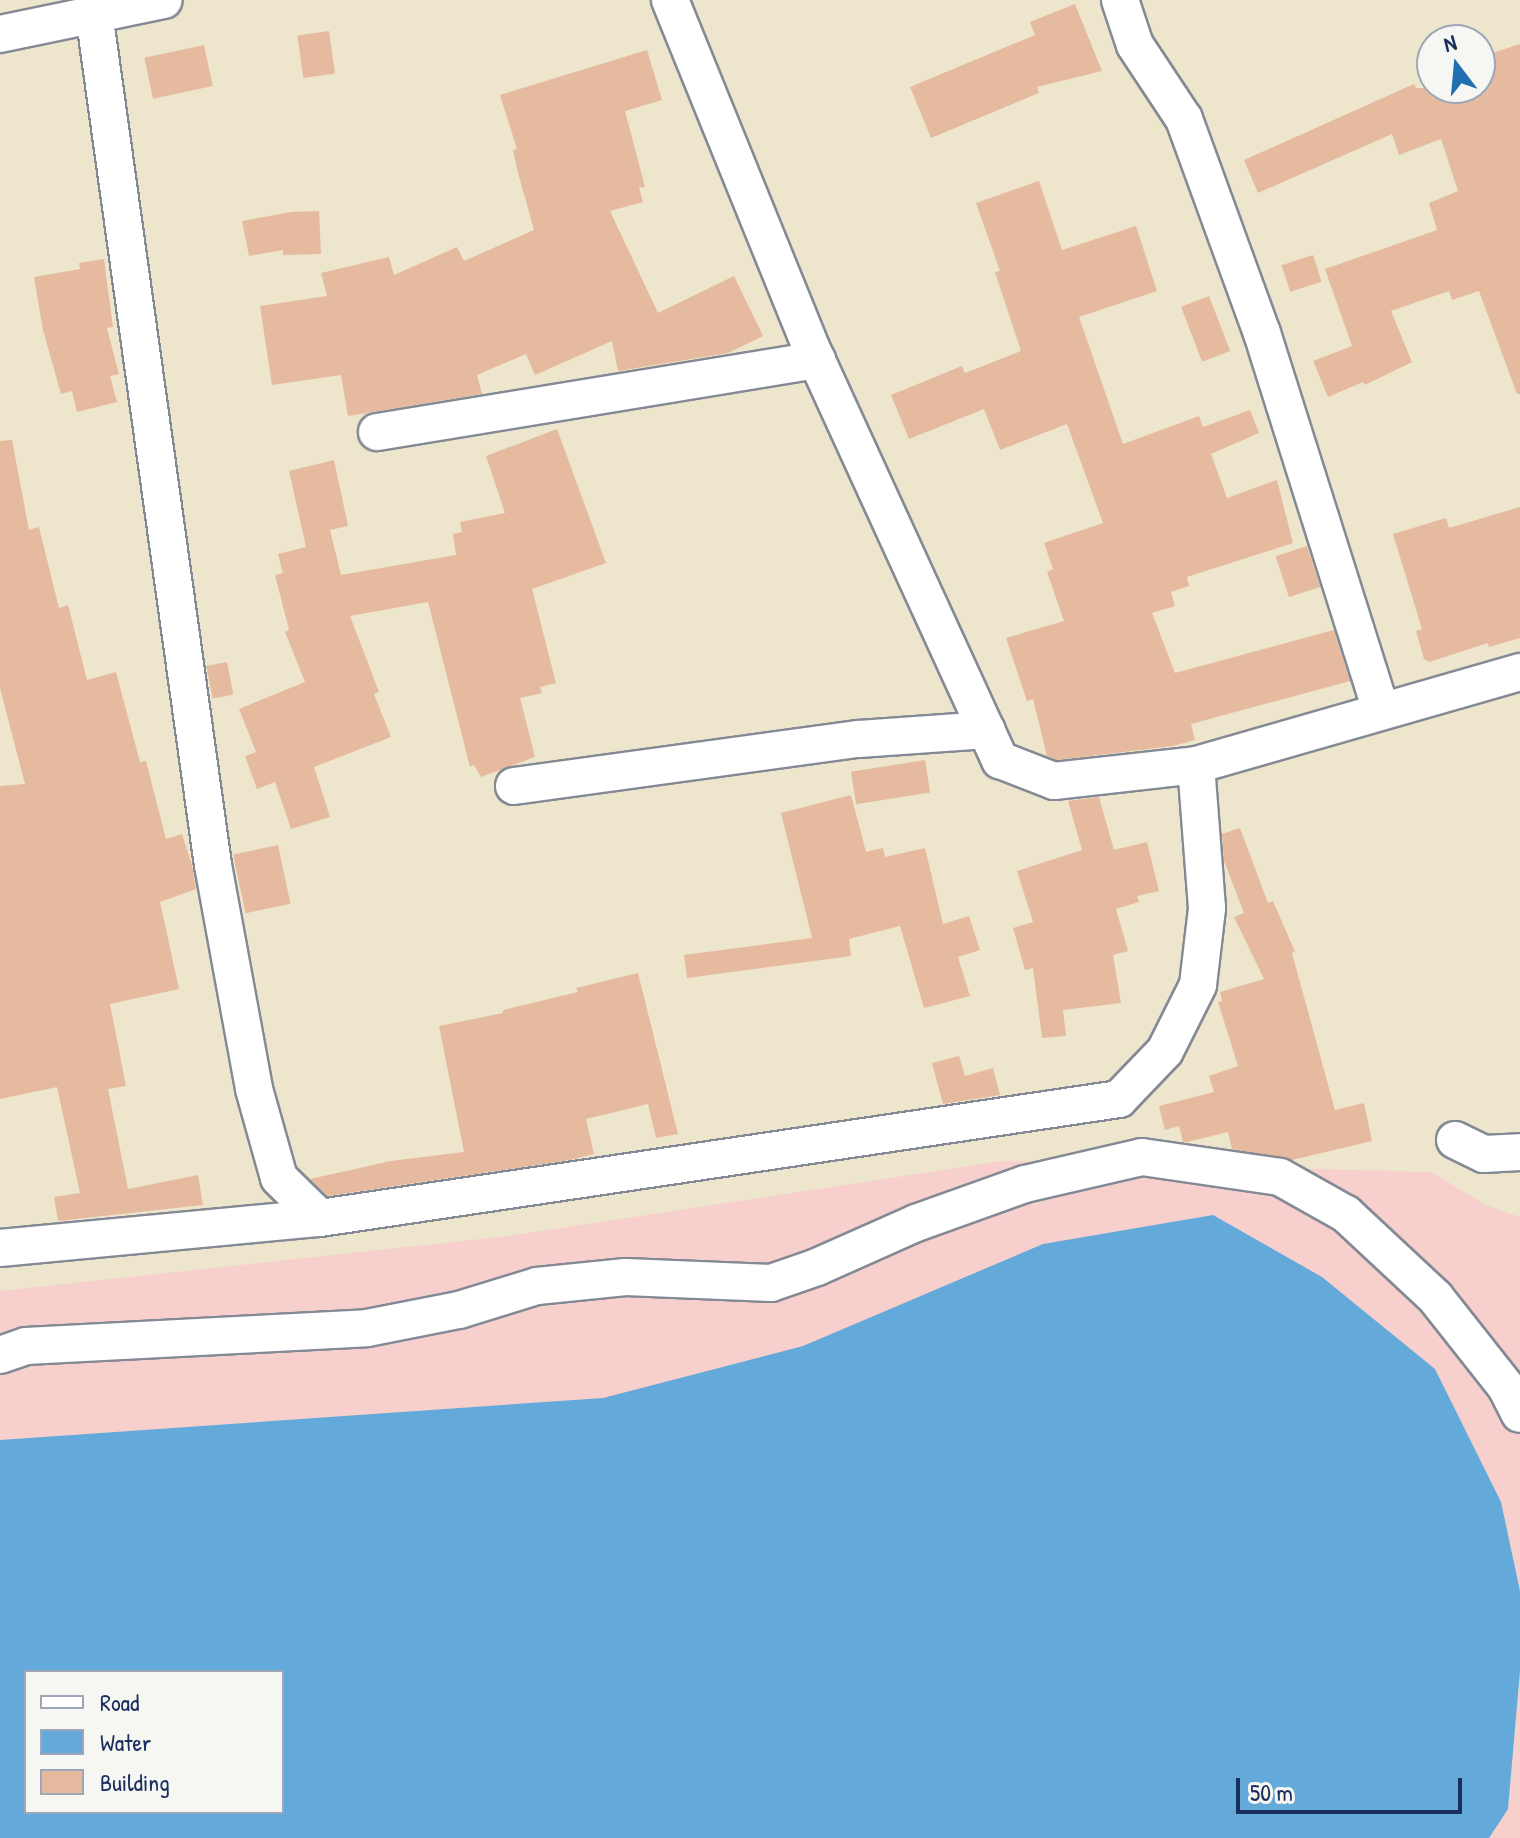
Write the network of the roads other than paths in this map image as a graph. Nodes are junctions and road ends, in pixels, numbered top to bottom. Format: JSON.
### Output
{"nodes":[{"id":1,"x":164,"y":0,"type":"edge"},
{"id":2,"x":670,"y":0,"type":"edge"},
{"id":3,"x":1120,"y":0,"type":"edge"},
{"id":4,"x":94,"y":13,"type":"junction"},
{"id":5,"x":0,"y":34,"type":"edge"},
{"id":6,"x":817,"y":360,"type":"junction"},
{"id":7,"x":377,"y":432,"type":"dead end"},
{"id":8,"x":1520,"y":672,"type":"edge"},
{"id":9,"x":1381,"y":710,"type":"junction"},
{"id":10,"x":987,"y":730,"type":"junction"},
{"id":11,"x":1196,"y":765,"type":"junction"},
{"id":12,"x":514,"y":786,"type":"dead end"},
{"id":13,"x":1455,"y":1140,"type":"dead end"},
{"id":14,"x":1520,"y":1152,"type":"edge"},
{"id":15,"x":320,"y":1218,"type":"junction"},
{"id":16,"x":0,"y":1248,"type":"edge"},
{"id":17,"x":0,"y":1355,"type":"edge"},
{"id":18,"x":1520,"y":1414,"type":"edge"}],
"edges":[{"from":1,"to":4,"type":"street"},
{"from":2,"to":6,"type":"street"},
{"from":3,"to":9,"type":"street"},
{"from":4,"to":5,"type":"street"},
{"from":4,"to":15,"type":"street"},
{"from":6,"to":7,"type":"street"},
{"from":6,"to":10,"type":"street"},
{"from":8,"to":9,"type":"street"},
{"from":9,"to":11,"type":"street"},
{"from":10,"to":11,"type":"street"},
{"from":10,"to":12,"type":"street"},
{"from":11,"to":15,"type":"street"},
{"from":13,"to":14,"type":"street"},
{"from":15,"to":16,"type":"street"},
{"from":17,"to":18,"type":"street"}]}
